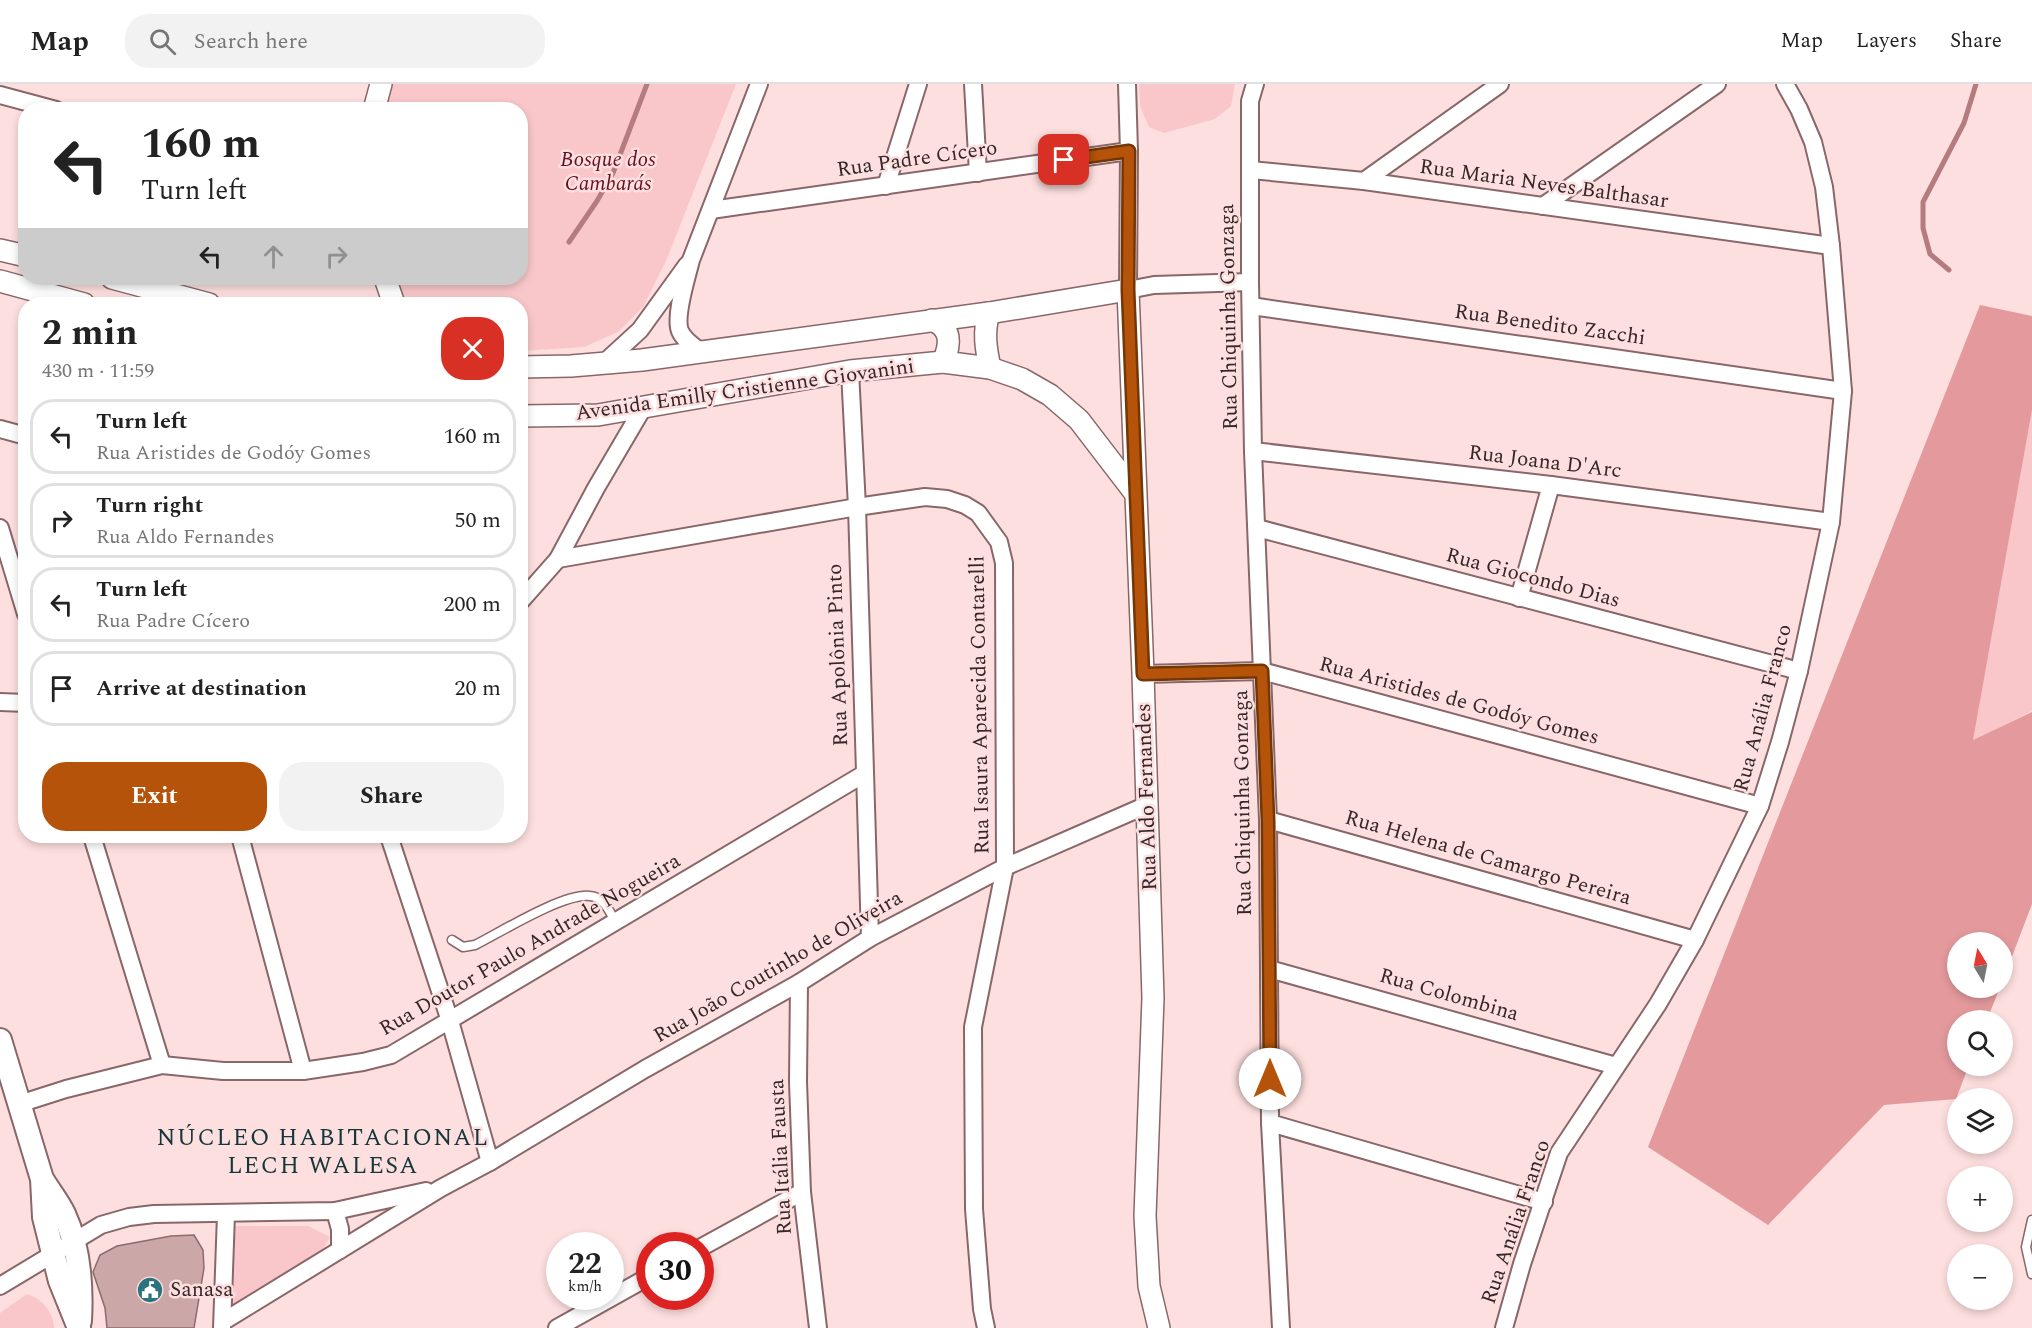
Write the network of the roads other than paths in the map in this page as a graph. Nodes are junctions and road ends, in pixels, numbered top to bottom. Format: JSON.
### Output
{"nodes":[{"id":1,"x":381,"y":84,"type":"edge"},
{"id":2,"x":759,"y":84,"type":"edge"},
{"id":3,"x":918,"y":84,"type":"edge"},
{"id":4,"x":973,"y":84,"type":"edge"},
{"id":5,"x":1127,"y":84,"type":"edge"},
{"id":6,"x":1255,"y":84,"type":"edge"},
{"id":7,"x":1500,"y":84,"type":"edge"},
{"id":8,"x":1717,"y":84,"type":"edge"},
{"id":9,"x":1785,"y":84,"type":"edge"},
{"id":10,"x":0,"y":94,"type":"edge"},
{"id":11,"x":28,"y":102,"type":"edge"},
{"id":12,"x":377,"y":102,"type":"edge"},
{"id":13,"x":1129,"y":151,"type":"junction"},
{"id":14,"x":1251,"y":170,"type":"junction"},
{"id":15,"x":978,"y":173,"type":"junction"},
{"id":16,"x":1364,"y":181,"type":"junction"},
{"id":17,"x":886,"y":186,"type":"junction"},
{"id":18,"x":1543,"y":206,"type":"junction"},
{"id":19,"x":711,"y":210,"type":"junction"},
{"id":20,"x":1831,"y":246,"type":"junction"},
{"id":21,"x":0,"y":249,"type":"edge"},
{"id":22,"x":18,"y":254,"type":"edge"},
{"id":23,"x":691,"y":260,"type":"junction"},
{"id":24,"x":0,"y":280,"type":"edge"},
{"id":25,"x":1250,"y":282,"type":"junction"},
{"id":26,"x":130,"y":285,"type":"edge"},
{"id":27,"x":1128,"y":290,"type":"junction"},
{"id":28,"x":60,"y":297,"type":"edge"},
{"id":29,"x":161,"y":297,"type":"edge"},
{"id":30,"x":1251,"y":306,"type":"junction"},
{"id":31,"x":988,"y":312,"type":"junction"},
{"id":32,"x":932,"y":320,"type":"junction"},
{"id":33,"x":700,"y":351,"type":"junction"},
{"id":34,"x":943,"y":362,"type":"junction"},
{"id":35,"x":604,"y":363,"type":"junction"},
{"id":36,"x":528,"y":367,"type":"edge"},
{"id":37,"x":990,"y":368,"type":"junction"},
{"id":38,"x":850,"y":370,"type":"junction"},
{"id":39,"x":1843,"y":391,"type":"junction"},
{"id":40,"x":643,"y":408,"type":"junction"},
{"id":41,"x":528,"y":416,"type":"edge"},
{"id":42,"x":0,"y":429,"type":"edge"},
{"id":43,"x":18,"y":434,"type":"edge"},
{"id":44,"x":1253,"y":451,"type":"junction"},
{"id":45,"x":1551,"y":485,"type":"junction"},
{"id":46,"x":1135,"y":493,"type":"junction"},
{"id":47,"x":857,"y":507,"type":"junction"},
{"id":48,"x":1831,"y":522,"type":"junction"},
{"id":49,"x":0,"y":528,"type":"edge"},
{"id":50,"x":1257,"y":528,"type":"junction"},
{"id":51,"x":558,"y":559,"type":"junction"},
{"id":52,"x":18,"y":588,"type":"edge"},
{"id":53,"x":528,"y":593,"type":"edge"},
{"id":54,"x":1519,"y":598,"type":"junction"},
{"id":55,"x":1262,"y":671,"type":"junction"},
{"id":56,"x":1799,"y":671,"type":"junction"},
{"id":57,"x":1143,"y":674,"type":"junction"},
{"id":58,"x":0,"y":702,"type":"edge"},
{"id":59,"x":18,"y":703,"type":"edge"},
{"id":60,"x":864,"y":774,"type":"junction"},
{"id":61,"x":1147,"y":805,"type":"junction"},
{"id":62,"x":1760,"y":806,"type":"junction"},
{"id":63,"x":1268,"y":820,"type":"junction"},
{"id":64,"x":94,"y":843,"type":"edge"},
{"id":65,"x":242,"y":843,"type":"edge"},
{"id":66,"x":391,"y":843,"type":"edge"},
{"id":67,"x":1005,"y":867,"type":"junction"},
{"id":68,"x":615,"y":921,"type":"junction"},
{"id":69,"x":870,"y":938,"type":"junction"},
{"id":70,"x":452,"y":940,"type":"dead end"},
{"id":71,"x":1695,"y":940,"type":"junction"},
{"id":72,"x":1269,"y":969,"type":"junction"},
{"id":73,"x":799,"y":983,"type":"junction"},
{"id":74,"x":450,"y":1021,"type":"junction"},
{"id":75,"x":0,"y":1040,"type":"edge"},
{"id":76,"x":162,"y":1065,"type":"junction"},
{"id":77,"x":1616,"y":1066,"type":"junction"},
{"id":78,"x":303,"y":1071,"type":"junction"},
{"id":79,"x":19,"y":1104,"type":"junction"},
{"id":80,"x":1270,"y":1123,"type":"junction"},
{"id":81,"x":489,"y":1162,"type":"junction"},
{"id":82,"x":42,"y":1179,"type":"junction"},
{"id":83,"x":441,"y":1188,"type":"junction"},
{"id":84,"x":802,"y":1192,"type":"junction"},
{"id":85,"x":1544,"y":1202,"type":"junction"},
{"id":86,"x":335,"y":1211,"type":"junction"},
{"id":87,"x":226,"y":1214,"type":"junction"},
{"id":88,"x":2032,"y":1220,"type":"edge"},
{"id":89,"x":74,"y":1240,"type":"junction"},
{"id":90,"x":714,"y":1240,"type":"edge"},
{"id":91,"x":340,"y":1250,"type":"junction"},
{"id":92,"x":52,"y":1254,"type":"junction"},
{"id":93,"x":2032,"y":1274,"type":"edge"},
{"id":94,"x":636,"y":1284,"type":"edge"},
{"id":95,"x":0,"y":1286,"type":"edge"},
{"id":96,"x":223,"y":1325,"type":"edge"},
{"id":97,"x":80,"y":1328,"type":"edge"},
{"id":98,"x":557,"y":1328,"type":"edge"},
{"id":99,"x":818,"y":1328,"type":"edge"},
{"id":100,"x":986,"y":1328,"type":"edge"},
{"id":101,"x":1159,"y":1328,"type":"edge"},
{"id":102,"x":1281,"y":1328,"type":"edge"},
{"id":103,"x":1504,"y":1328,"type":"edge"}],
"edges":[{"from":1,"to":12,"type":"street"},
{"from":2,"to":19,"type":"street"},
{"from":3,"to":17,"type":"street"},
{"from":4,"to":15,"type":"street"},
{"from":5,"to":13,"type":"street","name":"Rua Aldo Fernandes"},
{"from":6,"to":14,"type":"street","name":"Rua Chiquinha Gonzaga"},
{"from":7,"to":16,"type":"street"},
{"from":8,"to":18,"type":"street"},
{"from":9,"to":20,"type":"street","name":"Rua Anália Franco"},
{"from":10,"to":11,"type":"street"},
{"from":13,"to":15,"type":"street","name":"Rua Padre Cícero"},
{"from":13,"to":27,"type":"street","name":"Rua Aldo Fernandes"},
{"from":14,"to":16,"type":"street","name":"Rua Maria Neves Balthasar"},
{"from":14,"to":25,"type":"street","name":"Rua Chiquinha Gonzaga"},
{"from":15,"to":17,"type":"street","name":"Rua Padre Cícero"},
{"from":16,"to":18,"type":"street","name":"Rua Maria Neves Balthasar"},
{"from":17,"to":19,"type":"street","name":"Rua Padre Cícero"},
{"from":18,"to":20,"type":"street","name":"Rua Maria Neves Balthasar"},
{"from":19,"to":23,"type":"street"},
{"from":20,"to":39,"type":"street","name":"Rua Anália Franco"},
{"from":21,"to":22,"type":"street"},
{"from":23,"to":33,"type":"street"},
{"from":23,"to":35,"type":"street"},
{"from":24,"to":28,"type":"street"},
{"from":25,"to":27,"type":"street"},
{"from":25,"to":30,"type":"street","name":"Rua Chiquinha Gonzaga"},
{"from":26,"to":29,"type":"street"},
{"from":27,"to":31,"type":"street","name":"Avenida Emilly Cristienne Giovanini"},
{"from":27,"to":46,"type":"street","name":"Rua Aldo Fernandes"},
{"from":30,"to":39,"type":"street","name":"Rua Benedito Zacchi"},
{"from":30,"to":44,"type":"street","name":"Rua Chiquinha Gonzaga"},
{"from":31,"to":32,"type":"street","name":"Avenida Emilly Cristienne Giovanini"},
{"from":31,"to":37,"type":"street"},
{"from":32,"to":33,"type":"street","name":"Avenida Emilly Cristienne Giovanini"},
{"from":32,"to":34,"type":"street"},
{"from":33,"to":35,"type":"street","name":"Avenida Emilly Cristienne Giovanini"},
{"from":34,"to":37,"type":"street","name":"Avenida Emilly Cristienne Giovanini"},
{"from":34,"to":38,"type":"street","name":"Avenida Emilly Cristienne Giovanini"},
{"from":35,"to":36,"type":"street","name":"Avenida Emilly Cristienne Giovanini"},
{"from":37,"to":46,"type":"street","name":"Avenida Emilly Cristienne Giovanini"},
{"from":38,"to":40,"type":"street","name":"Avenida Emilly Cristienne Giovanini"},
{"from":38,"to":47,"type":"street","name":"Rua Apolônia Pinto"},
{"from":39,"to":48,"type":"street","name":"Rua Anália Franco"},
{"from":40,"to":41,"type":"street","name":"Avenida Emilly Cristienne Giovanini"},
{"from":40,"to":51,"type":"street"},
{"from":42,"to":43,"type":"street"},
{"from":44,"to":45,"type":"street","name":"Rua Joana D'Arc"},
{"from":44,"to":50,"type":"street","name":"Rua Chiquinha Gonzaga"},
{"from":45,"to":48,"type":"street","name":"Rua Joana D'Arc"},
{"from":45,"to":54,"type":"street"},
{"from":46,"to":57,"type":"street","name":"Rua Aldo Fernandes"},
{"from":47,"to":51,"type":"street","name":"Rua Isaura Aparecida Contarelli"},
{"from":47,"to":60,"type":"street","name":"Rua Apolônia Pinto"},
{"from":47,"to":67,"type":"street","name":"Rua Isaura Aparecida Contarelli"},
{"from":48,"to":56,"type":"street","name":"Rua Anália Franco"},
{"from":49,"to":52,"type":"street"},
{"from":50,"to":54,"type":"street","name":"Rua Giocondo Dias"},
{"from":50,"to":55,"type":"street","name":"Rua Chiquinha Gonzaga"},
{"from":51,"to":53,"type":"street"},
{"from":54,"to":56,"type":"street","name":"Rua Giocondo Dias"},
{"from":55,"to":57,"type":"street","name":"Rua Aristides de Godóy Gomes"},
{"from":55,"to":62,"type":"street","name":"Rua Aristides de Godóy Gomes"},
{"from":55,"to":63,"type":"street","name":"Rua Chiquinha Gonzaga"},
{"from":56,"to":62,"type":"street","name":"Rua Anália Franco"},
{"from":57,"to":61,"type":"street","name":"Rua Aldo Fernandes"},
{"from":58,"to":59,"type":"street"},
{"from":60,"to":68,"type":"street","name":"Rua Doutor Paulo Andrade Nogueira"},
{"from":60,"to":69,"type":"street","name":"Rua Apolônia Pinto"},
{"from":61,"to":67,"type":"street","name":"Rua João Coutinho de Oliveira"},
{"from":61,"to":101,"type":"street","name":"Rua Aldo Fernandes"},
{"from":62,"to":71,"type":"street","name":"Rua Anália Franco"},
{"from":63,"to":71,"type":"street","name":"Rua Helena de Camargo Pereira"},
{"from":63,"to":72,"type":"street","name":"Rua Chiquinha Gonzaga"},
{"from":64,"to":76,"type":"street"},
{"from":65,"to":78,"type":"street"},
{"from":66,"to":74,"type":"street"},
{"from":67,"to":69,"type":"street","name":"Rua João Coutinho de Oliveira"},
{"from":67,"to":100,"type":"street","name":"Rua Isaura Aparecida Contarelli"},
{"from":68,"to":70,"type":"lane"},
{"from":68,"to":74,"type":"street","name":"Rua Doutor Paulo Andrade Nogueira"},
{"from":69,"to":73,"type":"street","name":"Rua João Coutinho de Oliveira"},
{"from":71,"to":77,"type":"street","name":"Rua Anália Franco"},
{"from":72,"to":77,"type":"street","name":"Rua Colombina"},
{"from":72,"to":80,"type":"street","name":"Rua Chiquinha Gonzaga"},
{"from":73,"to":81,"type":"street","name":"Rua João Coutinho de Oliveira"},
{"from":73,"to":84,"type":"street","name":"Rua Itália Fausta"},
{"from":74,"to":78,"type":"street","name":"Rua Doutor Paulo Andrade Nogueira"},
{"from":74,"to":81,"type":"street"},
{"from":75,"to":79,"type":"main road"},
{"from":76,"to":78,"type":"street","name":"Rua Doutor Paulo Andrade Nogueira"},
{"from":76,"to":79,"type":"street","name":"Rua Doutor Paulo Andrade Nogueira"},
{"from":77,"to":85,"type":"street","name":"Rua Anália Franco"},
{"from":79,"to":82,"type":"main road"},
{"from":80,"to":85,"type":"street"},
{"from":80,"to":102,"type":"street","name":"Rua Chiquinha Gonzaga"},
{"from":81,"to":83,"type":"street","name":"Rua João Coutinho de Oliveira"},
{"from":82,"to":89,"type":"main road"},
{"from":82,"to":92,"type":"main road"},
{"from":83,"to":86,"type":"street"},
{"from":83,"to":91,"type":"street"},
{"from":84,"to":90,"type":"street"},
{"from":84,"to":99,"type":"street","name":"Rua Itália Fausta"},
{"from":85,"to":103,"type":"street","name":"Rua Anália Franco"},
{"from":86,"to":87,"type":"street"},
{"from":86,"to":91,"type":"street"},
{"from":87,"to":89,"type":"street"},
{"from":87,"to":96,"type":"street"},
{"from":88,"to":93,"type":"lane"},
{"from":89,"to":92,"type":"street"},
{"from":89,"to":97,"type":"main road"},
{"from":91,"to":96,"type":"street"},
{"from":92,"to":95,"type":"street"},
{"from":92,"to":97,"type":"main road"},
{"from":94,"to":98,"type":"street"}]}
